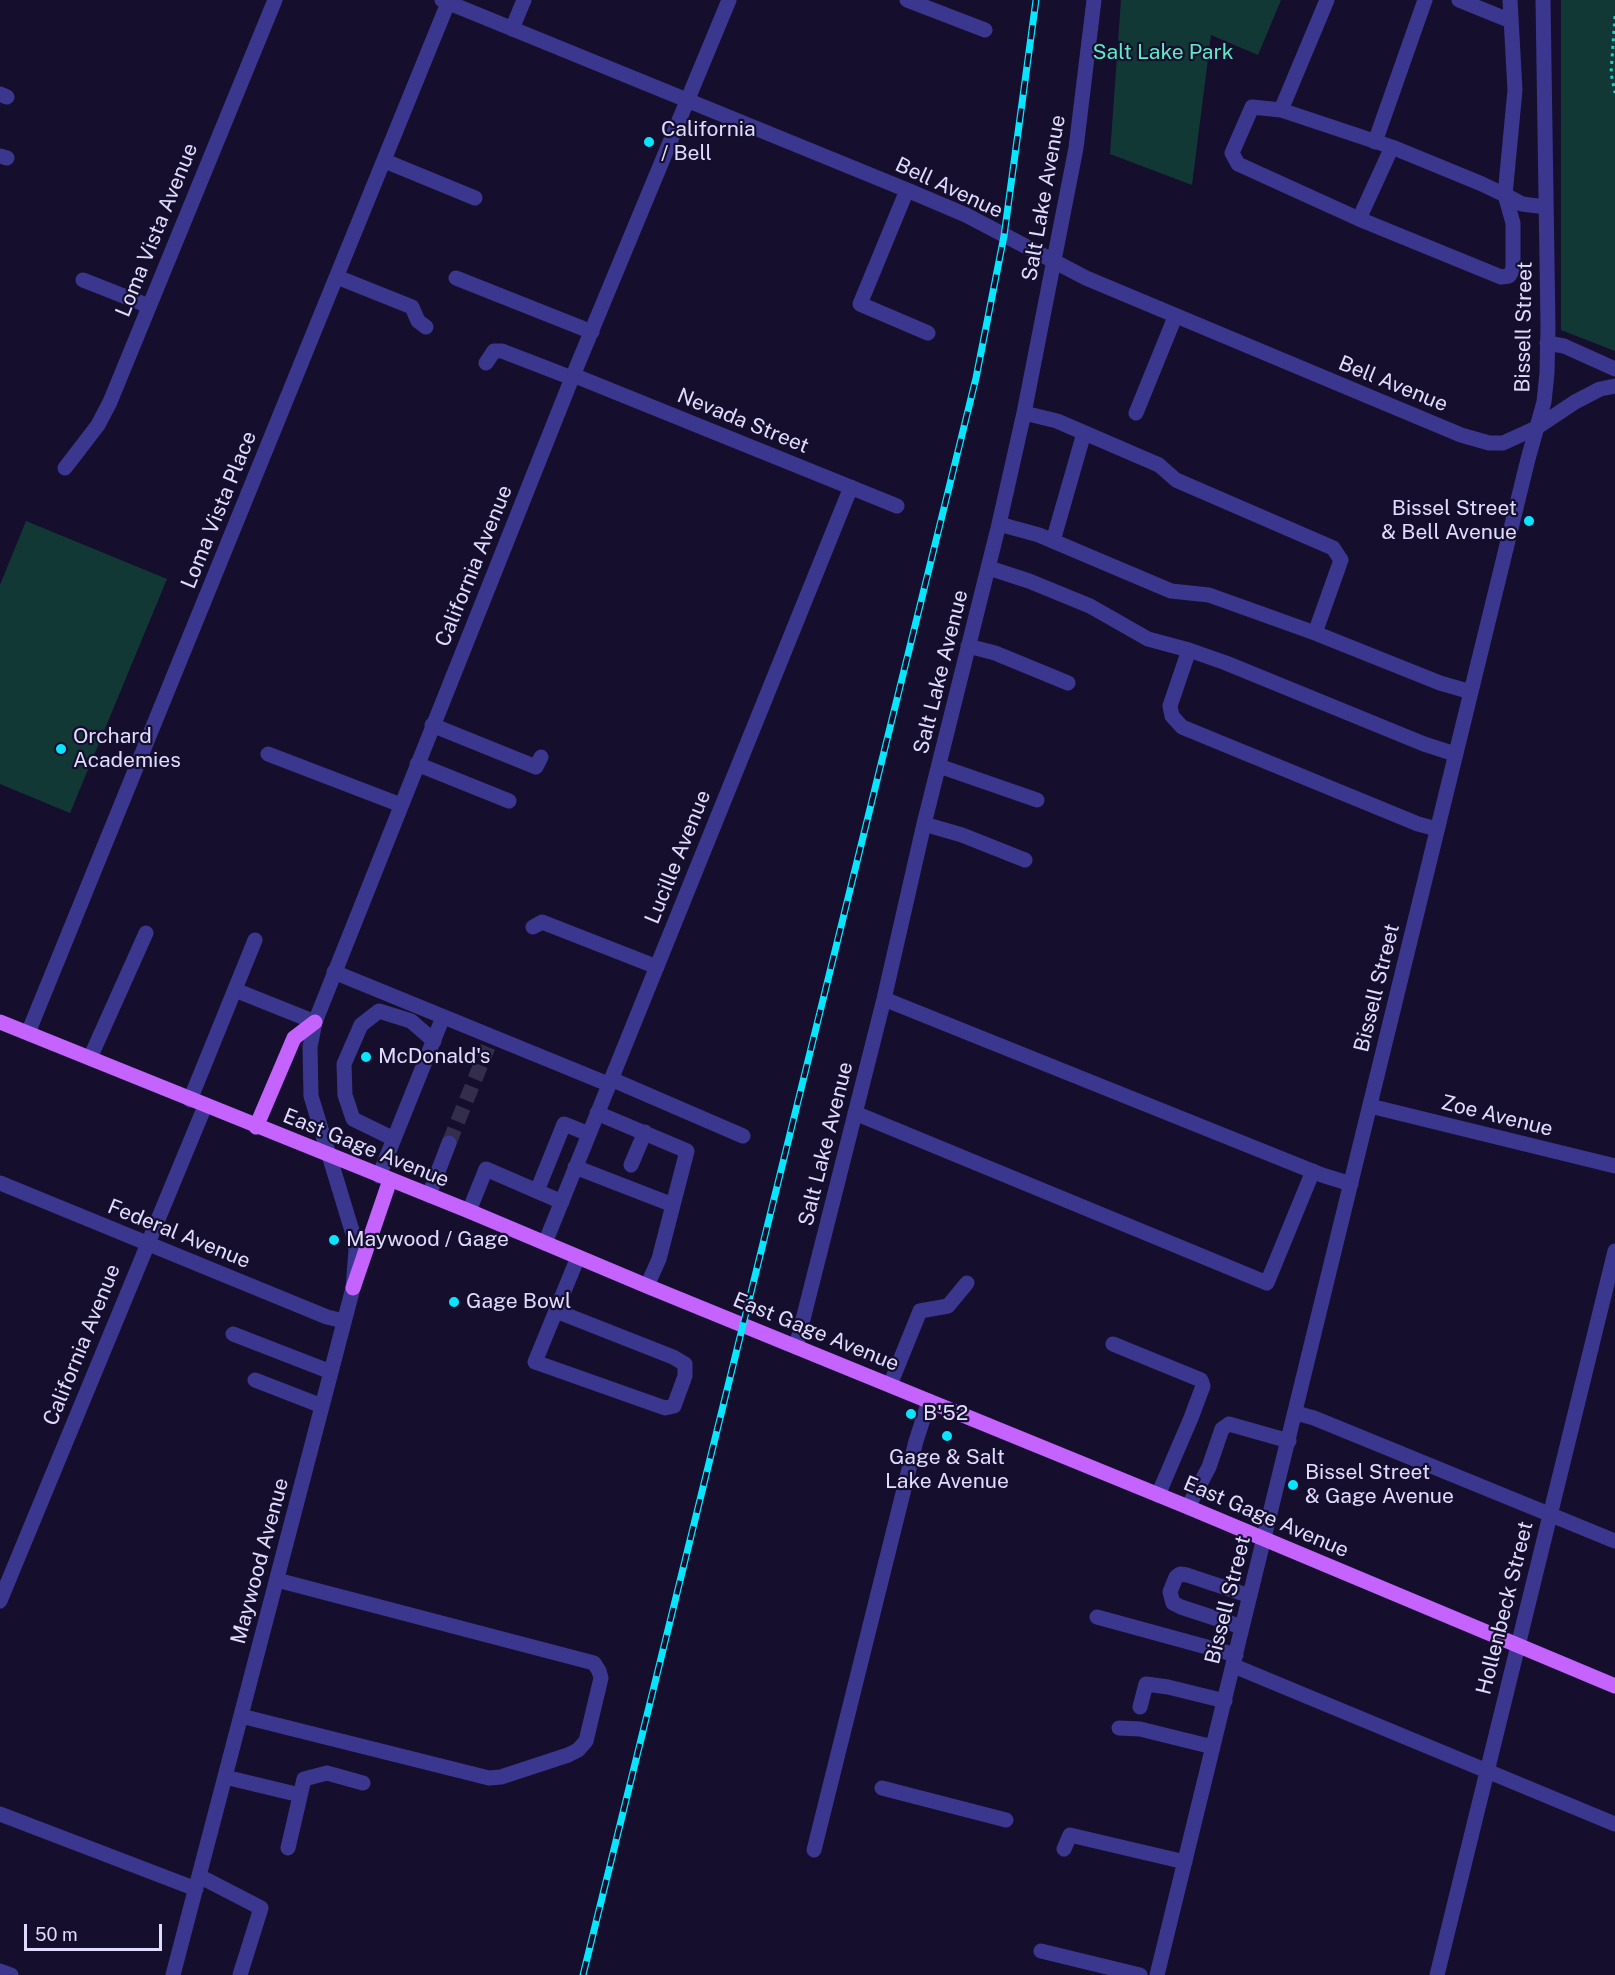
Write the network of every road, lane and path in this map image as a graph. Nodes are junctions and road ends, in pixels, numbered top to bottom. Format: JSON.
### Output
{"nodes":[{"id":1,"x":275,"y":0,"type":"edge"},
{"id":2,"x":524,"y":0,"type":"edge"},
{"id":3,"x":729,"y":0,"type":"edge"},
{"id":4,"x":907,"y":0,"type":"edge"},
{"id":5,"x":1094,"y":0,"type":"edge"},
{"id":6,"x":1327,"y":0,"type":"edge"},
{"id":7,"x":1425,"y":0,"type":"edge"},
{"id":8,"x":1459,"y":0,"type":"edge"},
{"id":9,"x":1510,"y":0,"type":"edge"},
{"id":10,"x":1543,"y":0,"type":"edge"},
{"id":11,"x":445,"y":1,"type":"edge"},
{"id":12,"x":476,"y":7,"type":"edge"},
{"id":13,"x":1615,"y":16,"type":"edge"},
{"id":14,"x":1511,"y":21,"type":"junction"},
{"id":15,"x":512,"y":29,"type":"junction"},
{"id":16,"x":985,"y":30,"type":"dead end"},
{"id":17,"x":1615,"y":93,"type":"edge"},
{"id":18,"x":687,"y":101,"type":"junction"},
{"id":19,"x":1281,"y":110,"type":"junction"},
{"id":20,"x":1375,"y":142,"type":"junction"},
{"id":21,"x":1392,"y":147,"type":"junction"},
{"id":22,"x":385,"y":161,"type":"junction"},
{"id":23,"x":907,"y":190,"type":"junction"},
{"id":24,"x":1504,"y":195,"type":"junction"},
{"id":25,"x":475,"y":198,"type":"dead end"},
{"id":26,"x":1546,"y":207,"type":"junction"},
{"id":27,"x":1359,"y":219,"type":"junction"},
{"id":28,"x":1055,"y":263,"type":"junction"},
{"id":29,"x":337,"y":277,"type":"junction"},
{"id":30,"x":456,"y":278,"type":"dead end"},
{"id":31,"x":83,"y":280,"type":"dead end"},
{"id":32,"x":149,"y":306,"type":"junction"},
{"id":33,"x":1175,"y":317,"type":"junction"},
{"id":34,"x":426,"y":327,"type":"dead end"},
{"id":35,"x":592,"y":332,"type":"junction"},
{"id":36,"x":928,"y":333,"type":"dead end"},
{"id":37,"x":1547,"y":344,"type":"junction"},
{"id":38,"x":486,"y":363,"type":"dead end"},
{"id":39,"x":1615,"y":369,"type":"edge"},
{"id":40,"x":572,"y":377,"type":"junction"},
{"id":41,"x":1615,"y":386,"type":"edge"},
{"id":42,"x":1024,"y":413,"type":"junction"},
{"id":43,"x":1136,"y":413,"type":"dead end"},
{"id":44,"x":1536,"y":428,"type":"junction"},
{"id":45,"x":1084,"y":433,"type":"junction"},
{"id":46,"x":65,"y":468,"type":"dead end"},
{"id":47,"x":851,"y":487,"type":"junction"},
{"id":48,"x":897,"y":506,"type":"dead end"},
{"id":49,"x":999,"y":524,"type":"junction"},
{"id":50,"x":1053,"y":541,"type":"junction"},
{"id":51,"x":989,"y":568,"type":"junction"},
{"id":52,"x":1315,"y":633,"type":"junction"},
{"id":53,"x":968,"y":646,"type":"junction"},
{"id":54,"x":1189,"y":650,"type":"junction"},
{"id":55,"x":1068,"y":683,"type":"dead end"},
{"id":56,"x":1471,"y":692,"type":"junction"},
{"id":57,"x":432,"y":725,"type":"junction"},
{"id":58,"x":268,"y":754,"type":"dead end"},
{"id":59,"x":1455,"y":754,"type":"junction"},
{"id":60,"x":541,"y":757,"type":"dead end"},
{"id":61,"x":417,"y":764,"type":"junction"},
{"id":62,"x":939,"y":766,"type":"junction"},
{"id":63,"x":1036,"y":800,"type":"dead end"},
{"id":64,"x":509,"y":801,"type":"dead end"},
{"id":65,"x":400,"y":805,"type":"junction"},
{"id":66,"x":924,"y":824,"type":"junction"},
{"id":67,"x":1437,"y":829,"type":"junction"},
{"id":68,"x":1024,"y":860,"type":"dead end"},
{"id":69,"x":532,"y":927,"type":"dead end"},
{"id":70,"x":147,"y":933,"type":"dead end"},
{"id":71,"x":255,"y":940,"type":"dead end"},
{"id":72,"x":657,"y":967,"type":"junction"},
{"id":73,"x":334,"y":972,"type":"junction"},
{"id":74,"x":235,"y":990,"type":"junction"},
{"id":75,"x":884,"y":999,"type":"junction"},
{"id":76,"x":443,"y":1017,"type":"junction"},
{"id":77,"x":0,"y":1022,"type":"edge"},
{"id":78,"x":315,"y":1022,"type":"junction"},
{"id":79,"x":28,"y":1033,"type":"junction"},
{"id":80,"x":434,"y":1041,"type":"junction"},
{"id":81,"x":90,"y":1058,"type":"junction"},
{"id":82,"x":610,"y":1081,"type":"junction"},
{"id":83,"x":190,"y":1100,"type":"junction"},
{"id":84,"x":205,"y":1106,"type":"junction"},
{"id":85,"x":1370,"y":1106,"type":"junction"},
{"id":86,"x":597,"y":1113,"type":"junction"},
{"id":87,"x":855,"y":1113,"type":"junction"},
{"id":88,"x":256,"y":1127,"type":"junction"},
{"id":89,"x":645,"y":1132,"type":"junction"},
{"id":90,"x":589,"y":1134,"type":"junction"},
{"id":91,"x":743,"y":1136,"type":"dead end"},
{"id":92,"x":394,"y":1139,"type":"junction"},
{"id":93,"x":449,"y":1143,"type":"tunnel mouth"},
{"id":94,"x":330,"y":1156,"type":"junction"},
{"id":95,"x":631,"y":1165,"type":"dead end"},
{"id":96,"x":1615,"y":1166,"type":"edge"},
{"id":97,"x":575,"y":1167,"type":"junction"},
{"id":98,"x":1312,"y":1171,"type":"junction"},
{"id":99,"x":384,"y":1178,"type":"junction"},
{"id":100,"x":0,"y":1183,"type":"edge"},
{"id":101,"x":1351,"y":1184,"type":"junction"},
{"id":102,"x":537,"y":1191,"type":"junction"},
{"id":103,"x":429,"y":1195,"type":"junction"},
{"id":104,"x":562,"y":1202,"type":"junction"},
{"id":105,"x":674,"y":1205,"type":"junction"},
{"id":106,"x":468,"y":1211,"type":"junction"},
{"id":107,"x":545,"y":1243,"type":"junction"},
{"id":108,"x":146,"y":1244,"type":"junction"},
{"id":109,"x":1615,"y":1251,"type":"edge"},
{"id":110,"x":578,"y":1257,"type":"junction"},
{"id":111,"x":967,"y":1283,"type":"dead end"},
{"id":112,"x":647,"y":1286,"type":"junction"},
{"id":113,"x":354,"y":1288,"type":"junction"},
{"id":114,"x":556,"y":1311,"type":"junction"},
{"id":115,"x":344,"y":1321,"type":"junction"},
{"id":116,"x":233,"y":1334,"type":"dead end"},
{"id":117,"x":1113,"y":1344,"type":"dead end"},
{"id":118,"x":796,"y":1347,"type":"junction"},
{"id":119,"x":331,"y":1372,"type":"junction"},
{"id":120,"x":255,"y":1380,"type":"dead end"},
{"id":121,"x":890,"y":1385,"type":"junction"},
{"id":122,"x":929,"y":1401,"type":"junction"},
{"id":123,"x":322,"y":1406,"type":"junction"},
{"id":124,"x":1296,"y":1413,"type":"junction"},
{"id":125,"x":1289,"y":1441,"type":"junction"},
{"id":126,"x":1158,"y":1495,"type":"junction"},
{"id":127,"x":1188,"y":1507,"type":"junction"},
{"id":128,"x":1551,"y":1515,"type":"junction"},
{"id":129,"x":1264,"y":1540,"type":"junction"},
{"id":130,"x":1615,"y":1540,"type":"edge"},
{"id":131,"x":277,"y":1580,"type":"junction"},
{"id":132,"x":1250,"y":1596,"type":"junction"},
{"id":133,"x":0,"y":1601,"type":"edge"},
{"id":134,"x":1097,"y":1617,"type":"dead end"},
{"id":135,"x":1242,"y":1627,"type":"junction"},
{"id":136,"x":1517,"y":1645,"type":"junction"},
{"id":137,"x":1235,"y":1660,"type":"junction"},
{"id":138,"x":1615,"y":1686,"type":"edge"},
{"id":139,"x":1225,"y":1701,"type":"junction"},
{"id":140,"x":1140,"y":1707,"type":"dead end"},
{"id":141,"x":241,"y":1716,"type":"junction"},
{"id":142,"x":1119,"y":1728,"type":"dead end"},
{"id":143,"x":1214,"y":1747,"type":"junction"},
{"id":144,"x":1487,"y":1772,"type":"junction"},
{"id":145,"x":225,"y":1776,"type":"junction"},
{"id":146,"x":363,"y":1783,"type":"dead end"},
{"id":147,"x":882,"y":1788,"type":"dead end"},
{"id":148,"x":300,"y":1795,"type":"junction"},
{"id":149,"x":0,"y":1814,"type":"edge"},
{"id":150,"x":1006,"y":1820,"type":"dead end"},
{"id":151,"x":1615,"y":1824,"type":"edge"},
{"id":152,"x":288,"y":1848,"type":"dead end"},
{"id":153,"x":1064,"y":1849,"type":"dead end"},
{"id":154,"x":814,"y":1850,"type":"dead end"},
{"id":155,"x":1185,"y":1862,"type":"junction"},
{"id":156,"x":197,"y":1883,"type":"junction"},
{"id":157,"x":1041,"y":1951,"type":"dead end"},
{"id":158,"x":0,"y":1971,"type":"edge"},
{"id":159,"x":11,"y":1975,"type":"edge"},
{"id":160,"x":173,"y":1975,"type":"edge"},
{"id":161,"x":240,"y":1975,"type":"edge"},
{"id":162,"x":1140,"y":1975,"type":"edge"},
{"id":163,"x":1157,"y":1975,"type":"edge"},
{"id":164,"x":1437,"y":1975,"type":"edge"}],
"edges":[{"from":1,"to":32,"type":"street","name":"Loma Vista Avenue"},
{"from":2,"to":15,"type":"street"},
{"from":3,"to":18,"type":"street","name":"California Avenue"},
{"from":4,"to":16,"type":"street"},
{"from":5,"to":28,"type":"street","name":"Salt Lake Avenue"},
{"from":6,"to":19,"type":"street"},
{"from":7,"to":20,"type":"street"},
{"from":8,"to":14,"type":"street"},
{"from":9,"to":14,"type":"street"},
{"from":10,"to":26,"type":"street","name":"Bissell Street"},
{"from":11,"to":12,"type":"street","name":"Bell Avenue"},
{"from":11,"to":22,"type":"street","name":"Loma Vista Place"},
{"from":12,"to":15,"type":"street","name":"Bell Avenue"},
{"from":13,"to":17,"type":"path"},
{"from":14,"to":24,"type":"street"},
{"from":15,"to":18,"type":"street","name":"Bell Avenue"},
{"from":18,"to":23,"type":"street","name":"Bell Avenue"},
{"from":18,"to":35,"type":"street","name":"California Avenue"},
{"from":19,"to":20,"type":"street"},
{"from":19,"to":27,"type":"street"},
{"from":20,"to":21,"type":"street"},
{"from":21,"to":24,"type":"street"},
{"from":21,"to":27,"type":"street"},
{"from":22,"to":25,"type":"street"},
{"from":22,"to":29,"type":"street","name":"Loma Vista Place"},
{"from":23,"to":28,"type":"street","name":"Bell Avenue"},
{"from":23,"to":36,"type":"street"},
{"from":24,"to":26,"type":"street"},
{"from":24,"to":27,"type":"street"},
{"from":26,"to":37,"type":"street","name":"Bissell Street"},
{"from":28,"to":33,"type":"street","name":"Bell Avenue"},
{"from":28,"to":42,"type":"street","name":"Salt Lake Avenue"},
{"from":29,"to":34,"type":"street"},
{"from":29,"to":79,"type":"street","name":"Loma Vista Place"},
{"from":30,"to":35,"type":"street"},
{"from":31,"to":32,"type":"street"},
{"from":32,"to":46,"type":"street","name":"Loma Vista Avenue"},
{"from":33,"to":43,"type":"street"},
{"from":33,"to":44,"type":"street","name":"Bell Avenue"},
{"from":35,"to":40,"type":"street","name":"California Avenue"},
{"from":37,"to":39,"type":"street"},
{"from":37,"to":44,"type":"street","name":"Bissell Street"},
{"from":38,"to":40,"type":"street","name":"Nevada Street"},
{"from":40,"to":47,"type":"street","name":"Nevada Street"},
{"from":40,"to":57,"type":"street","name":"California Avenue"},
{"from":41,"to":44,"type":"street","name":"Bell Avenue"},
{"from":42,"to":45,"type":"street"},
{"from":42,"to":49,"type":"street","name":"Salt Lake Avenue"},
{"from":44,"to":56,"type":"street","name":"Bissell Street"},
{"from":45,"to":50,"type":"street"},
{"from":45,"to":52,"type":"street"},
{"from":47,"to":48,"type":"street","name":"Nevada Street"},
{"from":47,"to":72,"type":"street","name":"Lucille Avenue"},
{"from":49,"to":50,"type":"street"},
{"from":49,"to":51,"type":"street","name":"Salt Lake Avenue"},
{"from":50,"to":52,"type":"street"},
{"from":51,"to":53,"type":"street","name":"Salt Lake Avenue"},
{"from":51,"to":54,"type":"street"},
{"from":52,"to":56,"type":"street"},
{"from":53,"to":55,"type":"street"},
{"from":53,"to":62,"type":"street","name":"Salt Lake Avenue"},
{"from":54,"to":59,"type":"street"},
{"from":54,"to":67,"type":"street"},
{"from":56,"to":59,"type":"street","name":"Bissell Street"},
{"from":57,"to":60,"type":"street"},
{"from":57,"to":61,"type":"street","name":"California Avenue"},
{"from":58,"to":65,"type":"street"},
{"from":59,"to":67,"type":"street","name":"Bissell Street"},
{"from":61,"to":64,"type":"street"},
{"from":61,"to":65,"type":"street","name":"California Avenue"},
{"from":62,"to":63,"type":"street"},
{"from":62,"to":66,"type":"street","name":"Salt Lake Avenue"},
{"from":65,"to":73,"type":"street","name":"California Avenue"},
{"from":66,"to":68,"type":"street"},
{"from":66,"to":75,"type":"street","name":"Salt Lake Avenue"},
{"from":67,"to":85,"type":"street","name":"Bissell Street"},
{"from":69,"to":72,"type":"street"},
{"from":70,"to":81,"type":"street"},
{"from":71,"to":74,"type":"street"},
{"from":72,"to":82,"type":"street","name":"Lucille Avenue"},
{"from":73,"to":76,"type":"street"},
{"from":73,"to":78,"type":"street","name":"California Avenue"},
{"from":74,"to":78,"type":"street"},
{"from":74,"to":83,"type":"street"},
{"from":75,"to":87,"type":"street","name":"Salt Lake Avenue"},
{"from":75,"to":98,"type":"street"},
{"from":76,"to":80,"type":"street"},
{"from":76,"to":82,"type":"street"},
{"from":77,"to":79,"type":"main road","name":"East Gage Avenue"},
{"from":78,"to":88,"type":"main road"},
{"from":78,"to":94,"type":"street","name":"California Avenue"},
{"from":79,"to":81,"type":"main road","name":"East Gage Avenue"},
{"from":80,"to":92,"type":"street"},
{"from":80,"to":92,"type":"street"},
{"from":81,"to":83,"type":"main road","name":"East Gage Avenue"},
{"from":82,"to":86,"type":"street","name":"Lucille Avenue"},
{"from":82,"to":91,"type":"street"},
{"from":83,"to":84,"type":"main road","name":"East Gage Avenue"},
{"from":84,"to":88,"type":"main road","name":"East Gage Avenue"},
{"from":84,"to":108,"type":"street","name":"California Avenue"},
{"from":85,"to":96,"type":"street","name":"Zoe Avenue"},
{"from":85,"to":101,"type":"street","name":"Bissell Street"},
{"from":86,"to":89,"type":"street"},
{"from":86,"to":90,"type":"street","name":"Lucille Avenue"},
{"from":87,"to":98,"type":"street"},
{"from":87,"to":118,"type":"street","name":"Salt Lake Avenue"},
{"from":88,"to":94,"type":"main road","name":"East Gage Avenue"},
{"from":89,"to":95,"type":"street"},
{"from":89,"to":105,"type":"street"},
{"from":90,"to":97,"type":"street","name":"Lucille Avenue"},
{"from":90,"to":102,"type":"street"},
{"from":92,"to":99,"type":"street"},
{"from":93,"to":103,"type":"street"},
{"from":94,"to":99,"type":"main road","name":"East Gage Avenue"},
{"from":94,"to":113,"type":"street","name":"Maywood Avenue"},
{"from":97,"to":104,"type":"street","name":"Lucille Avenue"},
{"from":97,"to":105,"type":"street"},
{"from":98,"to":101,"type":"street"},
{"from":99,"to":103,"type":"main road","name":"East Gage Avenue"},
{"from":99,"to":113,"type":"main road"},
{"from":100,"to":108,"type":"street","name":"Federal Avenue"},
{"from":101,"to":124,"type":"street","name":"Bissell Street"},
{"from":102,"to":104,"type":"street"},
{"from":102,"to":106,"type":"street"},
{"from":103,"to":106,"type":"main road","name":"East Gage Avenue"},
{"from":104,"to":107,"type":"street","name":"Lucille Avenue"},
{"from":105,"to":112,"type":"street"},
{"from":106,"to":107,"type":"main road","name":"East Gage Avenue"},
{"from":107,"to":110,"type":"main road","name":"East Gage Avenue"},
{"from":108,"to":115,"type":"street","name":"Federal Avenue"},
{"from":108,"to":133,"type":"street","name":"California Avenue"},
{"from":109,"to":128,"type":"street","name":"Hollenbeck Street"},
{"from":110,"to":112,"type":"main road","name":"East Gage Avenue"},
{"from":110,"to":114,"type":"street"},
{"from":111,"to":121,"type":"street"},
{"from":112,"to":118,"type":"main road","name":"East Gage Avenue"},
{"from":113,"to":115,"type":"street","name":"Maywood Avenue"},
{"from":114,"to":114,"type":"street"},
{"from":115,"to":119,"type":"street","name":"Maywood Avenue"},
{"from":116,"to":119,"type":"street"},
{"from":117,"to":126,"type":"street"},
{"from":118,"to":121,"type":"main road","name":"East Gage Avenue"},
{"from":119,"to":123,"type":"street","name":"Maywood Avenue"},
{"from":120,"to":123,"type":"street"},
{"from":121,"to":122,"type":"main road","name":"East Gage Avenue"},
{"from":122,"to":126,"type":"main road","name":"East Gage Avenue"},
{"from":122,"to":154,"type":"street"},
{"from":123,"to":131,"type":"street","name":"Maywood Avenue"},
{"from":124,"to":125,"type":"street","name":"Bissell Street"},
{"from":124,"to":128,"type":"street"},
{"from":125,"to":127,"type":"street"},
{"from":125,"to":129,"type":"street","name":"Bissell Street"},
{"from":126,"to":127,"type":"main road","name":"East Gage Avenue"},
{"from":127,"to":129,"type":"main road","name":"East Gage Avenue"},
{"from":128,"to":130,"type":"street"},
{"from":128,"to":136,"type":"street","name":"Hollenbeck Street"},
{"from":129,"to":132,"type":"street","name":"Bissell Street"},
{"from":129,"to":136,"type":"main road","name":"East Gage Avenue"},
{"from":131,"to":141,"type":"street","name":"Maywood Avenue"},
{"from":131,"to":141,"type":"street"},
{"from":132,"to":135,"type":"street","name":"Bissell Street"},
{"from":132,"to":135,"type":"street"},
{"from":134,"to":137,"type":"street"},
{"from":135,"to":137,"type":"street","name":"Bissell Street"},
{"from":136,"to":138,"type":"main road","name":"East Gage Avenue"},
{"from":136,"to":144,"type":"street","name":"Hollenbeck Street"},
{"from":137,"to":139,"type":"street","name":"Bissell Street"},
{"from":137,"to":144,"type":"street"},
{"from":139,"to":140,"type":"street"},
{"from":139,"to":143,"type":"street","name":"Bissell Street"},
{"from":141,"to":145,"type":"street","name":"Maywood Avenue"},
{"from":142,"to":143,"type":"street"},
{"from":143,"to":155,"type":"street","name":"Bissell Street"},
{"from":144,"to":151,"type":"street"},
{"from":144,"to":164,"type":"street","name":"Hollenbeck Street"},
{"from":145,"to":148,"type":"street"},
{"from":145,"to":156,"type":"street","name":"Maywood Avenue"},
{"from":146,"to":148,"type":"street"},
{"from":147,"to":150,"type":"street"},
{"from":148,"to":152,"type":"street"},
{"from":149,"to":156,"type":"street"},
{"from":153,"to":155,"type":"street"},
{"from":155,"to":163,"type":"street","name":"Bissell Street"},
{"from":156,"to":160,"type":"street","name":"Maywood Avenue"},
{"from":156,"to":161,"type":"street"},
{"from":157,"to":162,"type":"street"},
{"from":158,"to":159,"type":"street"}]}
